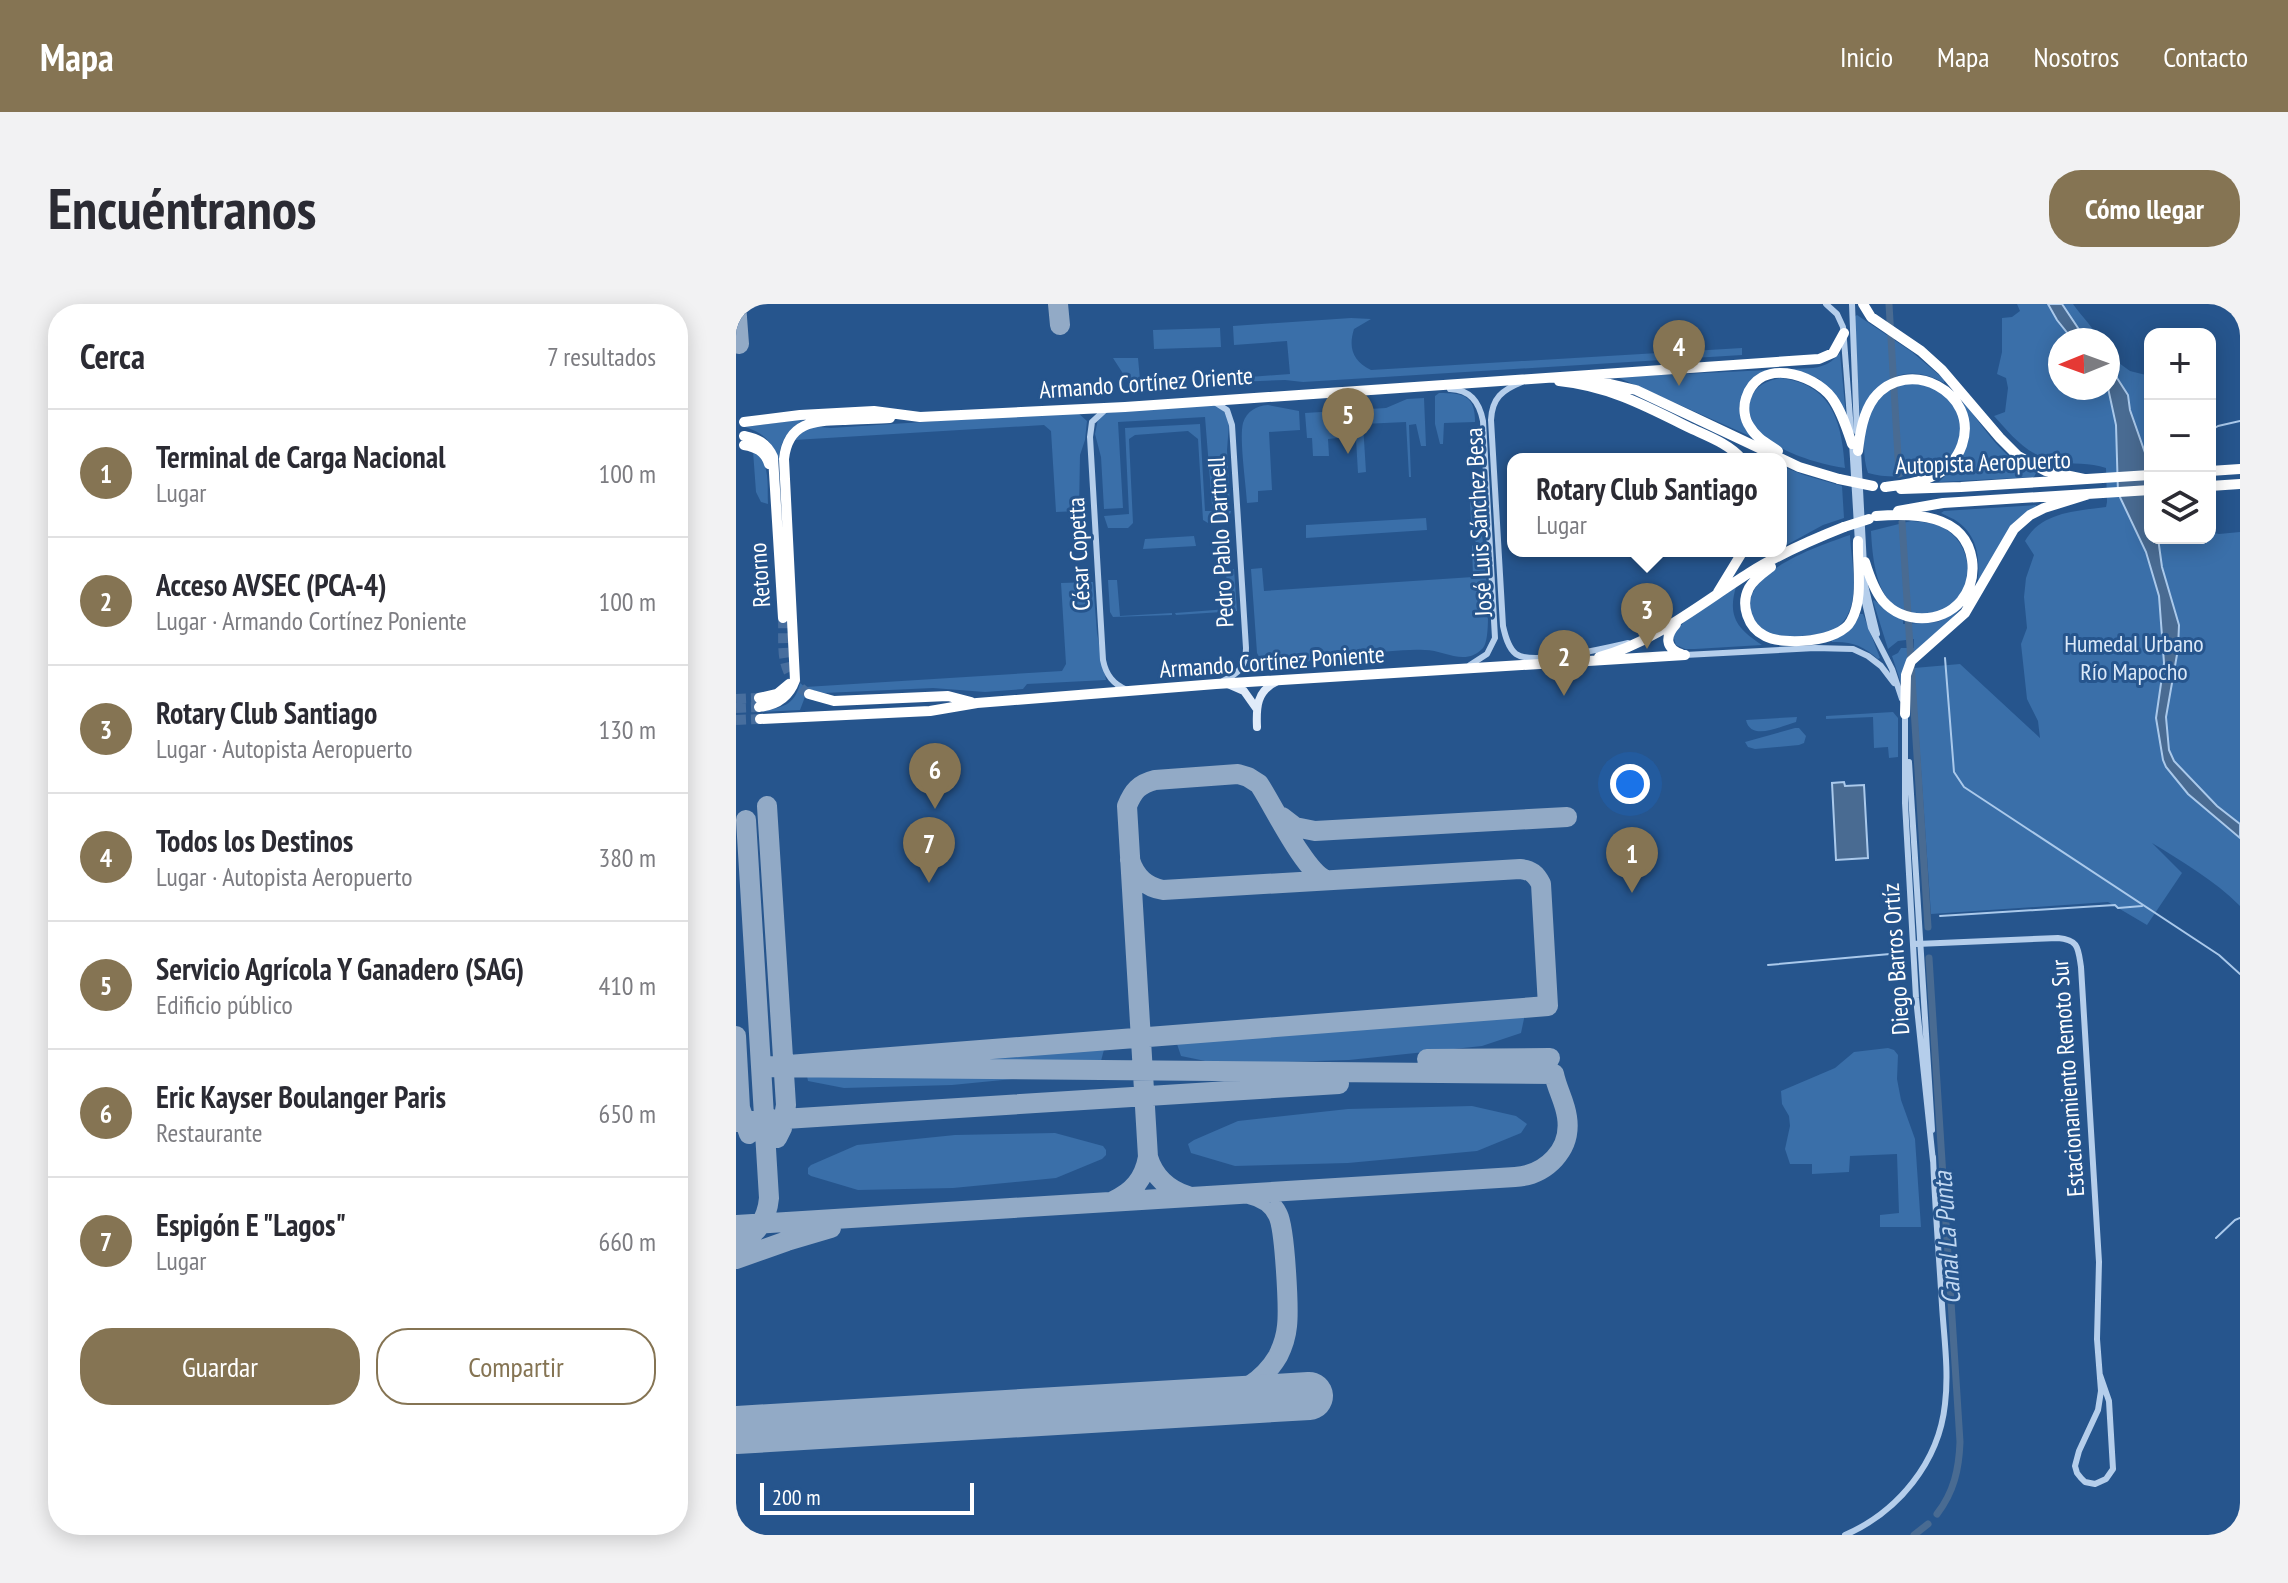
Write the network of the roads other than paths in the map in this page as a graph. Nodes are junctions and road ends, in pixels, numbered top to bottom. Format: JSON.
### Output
{"nodes":[{"id":1,"x":1826,"y":304,"type":"edge"},
{"id":2,"x":1852,"y":304,"type":"edge"},
{"id":3,"x":1863,"y":304,"type":"edge"},
{"id":4,"x":1844,"y":333,"type":"junction"},
{"id":5,"x":1551,"y":377,"type":"junction"},
{"id":6,"x":1533,"y":378,"type":"junction"},
{"id":7,"x":1418,"y":387,"type":"junction"},
{"id":8,"x":1202,"y":401,"type":"junction"},
{"id":9,"x":1112,"y":407,"type":"junction"},
{"id":10,"x":920,"y":417,"type":"junction"},
{"id":11,"x":744,"y":422,"type":"dead end"},
{"id":12,"x":744,"y":440,"type":"dead end"},
{"id":13,"x":1855,"y":447,"type":"junction"},
{"id":14,"x":1734,"y":453,"type":"edge"},
{"id":15,"x":1769,"y":453,"type":"edge"},
{"id":16,"x":1780,"y":453,"type":"edge"},
{"id":17,"x":1787,"y":458,"type":"edge"},
{"id":18,"x":1787,"y":461,"type":"edge"},
{"id":19,"x":1799,"y":467,"type":"junction"},
{"id":20,"x":2240,"y":469,"type":"edge"},
{"id":21,"x":2216,"y":471,"type":"edge"},
{"id":22,"x":2144,"y":475,"type":"edge"},
{"id":23,"x":2090,"y":478,"type":"junction"},
{"id":24,"x":2240,"y":484,"type":"edge"},
{"id":25,"x":2216,"y":486,"type":"edge"},
{"id":26,"x":1885,"y":487,"type":"junction"},
{"id":27,"x":2144,"y":490,"type":"edge"},
{"id":28,"x":2093,"y":494,"type":"junction"},
{"id":29,"x":1873,"y":518,"type":"junction"},
{"id":30,"x":1858,"y":541,"type":"junction"},
{"id":31,"x":1798,"y":546,"type":"junction"},
{"id":32,"x":1787,"y":552,"type":"edge"},
{"id":33,"x":1787,"y":554,"type":"edge"},
{"id":34,"x":1739,"y":557,"type":"edge"},
{"id":35,"x":1777,"y":557,"type":"edge"},
{"id":36,"x":1784,"y":557,"type":"edge"},
{"id":37,"x":1865,"y":562,"type":"junction"},
{"id":38,"x":1717,"y":594,"type":"junction"},
{"id":39,"x":1682,"y":616,"type":"junction"},
{"id":40,"x":783,"y":618,"type":"tunnel mouth"},
{"id":41,"x":1639,"y":641,"type":"junction"},
{"id":42,"x":1685,"y":655,"type":"junction"},
{"id":43,"x":1885,"y":656,"type":"junction"},
{"id":44,"x":1569,"y":663,"type":"junction"},
{"id":45,"x":1460,"y":669,"type":"junction"},
{"id":46,"x":1276,"y":682,"type":"junction"},
{"id":47,"x":1222,"y":684,"type":"junction"},
{"id":48,"x":1136,"y":691,"type":"junction"},
{"id":49,"x":809,"y":694,"type":"tunnel mouth"},
{"id":50,"x":1902,"y":696,"type":"junction"},
{"id":51,"x":977,"y":703,"type":"junction"},
{"id":52,"x":1256,"y":711,"type":"junction"},
{"id":53,"x":1905,"y":714,"type":"junction"},
{"id":54,"x":1257,"y":727,"type":"dead end"},
{"id":55,"x":1907,"y":755,"type":"junction"},
{"id":56,"x":1913,"y":943,"type":"junction"},
{"id":57,"x":1921,"y":944,"type":"junction"},
{"id":58,"x":1933,"y":1161,"type":"junction"},
{"id":59,"x":2100,"y":1375,"type":"junction"},
{"id":60,"x":1845,"y":1535,"type":"edge"}],
"edges":[{"from":1,"to":4,"type":"street","name":"Diego Barros Ortíz"},
{"from":2,"to":13,"type":"street","name":"Diego Barros Ortíz"},
{"from":3,"to":23,"type":"highway"},
{"from":4,"to":5,"type":"highway"},
{"from":4,"to":13,"type":"street","name":"Diego Barros Ortíz"},
{"from":5,"to":6,"type":"highway","name":"Armando Cortínez Oriente"},
{"from":5,"to":15,"type":"highway","name":"Autopista Aeropuerto"},
{"from":6,"to":7,"type":"highway","name":"Armando Cortínez Oriente"},
{"from":6,"to":14,"type":"highway"},
{"from":6,"to":41,"type":"street","name":"José Luis Sánchez Besa"},
{"from":7,"to":8,"type":"highway","name":"Armando Cortínez Oriente"},
{"from":7,"to":45,"type":"street","name":"José Luis Sánchez Besa"},
{"from":8,"to":9,"type":"highway","name":"Armando Cortínez Oriente"},
{"from":8,"to":47,"type":"street","name":"Pedro Pablo Dartnell"},
{"from":9,"to":10,"type":"highway","name":"Armando Cortínez Oriente"},
{"from":9,"to":48,"type":"street","name":"César Copetta"},
{"from":10,"to":11,"type":"highway","name":"Armando Cortínez Oriente"},
{"from":10,"to":51,"type":"highway","name":"Armando Cortínez Poniente"},
{"from":12,"to":40,"type":"highway","name":"Retorno"},
{"from":13,"to":16,"type":"highway"},
{"from":13,"to":26,"type":"highway"},
{"from":13,"to":30,"type":"street","name":"Diego Barros Ortíz"},
{"from":13,"to":37,"type":"street","name":"Diego Barros Ortíz"},
{"from":17,"to":19,"type":"highway"},
{"from":18,"to":19,"type":"highway","name":"Autopista Aeropuerto"},
{"from":19,"to":26,"type":"highway","name":"Autopista Aeropuerto","bridge":true},
{"from":20,"to":21,"type":"highway"},
{"from":22,"to":23,"type":"highway","name":"Autopista Aeropuerto"},
{"from":23,"to":26,"type":"highway","name":"Autopista Aeropuerto"},
{"from":24,"to":25,"type":"highway"},
{"from":27,"to":28,"type":"highway","name":"Autopista Aeropuerto"},
{"from":28,"to":29,"type":"highway","name":"Autopista Aeropuerto"},
{"from":28,"to":53,"type":"highway"},
{"from":29,"to":31,"type":"highway","name":"Autopista Aeropuerto","bridge":true},
{"from":29,"to":37,"type":"highway"},
{"from":30,"to":36,"type":"highway"},
{"from":30,"to":43,"type":"street","name":"Diego Barros Ortíz"},
{"from":31,"to":32,"type":"highway","name":"Autopista Aeropuerto"},
{"from":31,"to":33,"type":"highway"},
{"from":34,"to":38,"type":"highway"},
{"from":35,"to":38,"type":"highway","name":"Autopista Aeropuerto"},
{"from":37,"to":43,"type":"street","name":"Diego Barros Ortíz"},
{"from":38,"to":39,"type":"highway","name":"Autopista Aeropuerto"},
{"from":39,"to":41,"type":"highway","name":"Autopista Aeropuerto"},
{"from":39,"to":42,"type":"highway"},
{"from":41,"to":44,"type":"highway","name":"Autopista Aeropuerto"},
{"from":42,"to":44,"type":"highway"},
{"from":42,"to":50,"type":"street"},
{"from":43,"to":50,"type":"street","name":"Diego Barros Ortíz"},
{"from":44,"to":45,"type":"highway","name":"Armando Cortínez Poniente"},
{"from":45,"to":46,"type":"highway","name":"Armando Cortínez Poniente"},
{"from":46,"to":47,"type":"highway","name":"Armando Cortínez Poniente"},
{"from":46,"to":52,"type":"street"},
{"from":47,"to":48,"type":"highway","name":"Armando Cortínez Poniente"},
{"from":47,"to":52,"type":"street"},
{"from":48,"to":51,"type":"highway","name":"Armando Cortínez Poniente"},
{"from":49,"to":51,"type":"highway","name":"Armando Cortínez Poniente"},
{"from":50,"to":53,"type":"street","name":"Diego Barros Ortíz"},
{"from":52,"to":54,"type":"street"},
{"from":53,"to":55,"type":"street","name":"Diego Barros Ortíz"},
{"from":55,"to":56,"type":"street","name":"Diego Barros Ortíz"},
{"from":55,"to":57,"type":"street","name":"Diego Barros Ortíz"},
{"from":56,"to":57,"type":"street","name":"Estacionamiento Remoto Sur"},
{"from":56,"to":58,"type":"street","name":"Diego Barros Ortíz"},
{"from":57,"to":58,"type":"street","name":"Diego Barros Ortíz"},
{"from":57,"to":59,"type":"street","name":"Estacionamiento Remoto Sur"},
{"from":58,"to":60,"type":"street","name":"Diego Barros Ortíz"},
{"from":59,"to":59,"type":"street","name":"Estacionamiento Remoto Sur"}]}
